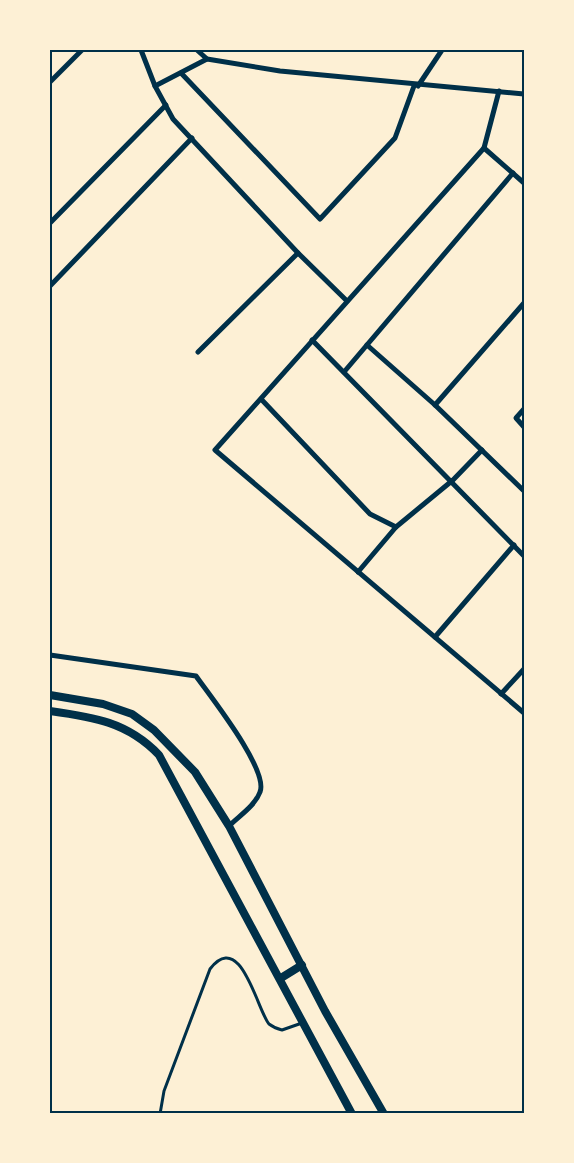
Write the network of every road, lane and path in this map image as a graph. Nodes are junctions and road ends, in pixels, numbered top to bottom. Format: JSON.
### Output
{"nodes":[{"id":1,"x":80,"y":50,"type":"edge"},
{"id":2,"x":141,"y":50,"type":"edge"},
{"id":3,"x":198,"y":50,"type":"edge"},
{"id":4,"x":442,"y":50,"type":"edge"},
{"id":5,"x":207,"y":59,"type":"junction"},
{"id":6,"x":181,"y":73,"type":"junction"},
{"id":7,"x":50,"y":82,"type":"edge"},
{"id":8,"x":155,"y":86,"type":"junction"},
{"id":9,"x":416,"y":86,"type":"junction"},
{"id":10,"x":499,"y":92,"type":"junction"},
{"id":11,"x":525,"y":94,"type":"edge"},
{"id":12,"x":166,"y":105,"type":"junction"},
{"id":13,"x":192,"y":138,"type":"junction"},
{"id":14,"x":484,"y":148,"type":"junction"},
{"id":15,"x":513,"y":173,"type":"junction"},
{"id":16,"x":525,"y":183,"type":"edge"},
{"id":17,"x":50,"y":223,"type":"edge"},
{"id":18,"x":298,"y":253,"type":"junction"},
{"id":19,"x":50,"y":286,"type":"edge"},
{"id":20,"x":347,"y":301,"type":"junction"},
{"id":21,"x":525,"y":303,"type":"edge"},
{"id":22,"x":312,"y":340,"type":"junction"},
{"id":23,"x":367,"y":345,"type":"junction"},
{"id":24,"x":198,"y":352,"type":"dead end"},
{"id":25,"x":344,"y":372,"type":"junction"},
{"id":26,"x":261,"y":399,"type":"junction"},
{"id":27,"x":435,"y":405,"type":"junction"},
{"id":28,"x":525,"y":409,"type":"edge"},
{"id":29,"x":525,"y":427,"type":"edge"},
{"id":30,"x":482,"y":450,"type":"junction"},
{"id":31,"x":453,"y":480,"type":"junction"},
{"id":32,"x":525,"y":491,"type":"edge"},
{"id":33,"x":396,"y":527,"type":"junction"},
{"id":34,"x":514,"y":545,"type":"junction"},
{"id":35,"x":525,"y":556,"type":"edge"},
{"id":36,"x":358,"y":572,"type":"junction"},
{"id":37,"x":435,"y":638,"type":"junction"},
{"id":38,"x":50,"y":655,"type":"edge"},
{"id":39,"x":525,"y":669,"type":"edge"},
{"id":40,"x":501,"y":694,"type":"junction"},
{"id":41,"x":50,"y":695,"type":"edge"},
{"id":42,"x":50,"y":711,"type":"edge"},
{"id":43,"x":525,"y":713,"type":"edge"},
{"id":44,"x":229,"y":826,"type":"junction"},
{"id":45,"x":302,"y":965,"type":"junction"},
{"id":46,"x":281,"y":978,"type":"junction"},
{"id":47,"x":302,"y":1023,"type":"junction"},
{"id":48,"x":160,"y":1113,"type":"edge"},
{"id":49,"x":352,"y":1113,"type":"edge"},
{"id":50,"x":384,"y":1113,"type":"edge"}],
"edges":[{"from":1,"to":7,"type":"street"},
{"from":2,"to":8,"type":"street"},
{"from":3,"to":5,"type":"street"},
{"from":4,"to":9,"type":"street"},
{"from":5,"to":6,"type":"street"},
{"from":5,"to":9,"type":"street"},
{"from":6,"to":8,"type":"street"},
{"from":6,"to":9,"type":"street"},
{"from":8,"to":12,"type":"street"},
{"from":9,"to":10,"type":"street"},
{"from":10,"to":11,"type":"street"},
{"from":10,"to":14,"type":"street"},
{"from":12,"to":13,"type":"street"},
{"from":12,"to":17,"type":"street"},
{"from":13,"to":18,"type":"street"},
{"from":13,"to":19,"type":"street"},
{"from":14,"to":15,"type":"street"},
{"from":14,"to":20,"type":"street"},
{"from":15,"to":16,"type":"street"},
{"from":15,"to":23,"type":"street"},
{"from":18,"to":20,"type":"street"},
{"from":18,"to":24,"type":"street"},
{"from":20,"to":22,"type":"street"},
{"from":21,"to":27,"type":"street"},
{"from":22,"to":25,"type":"street"},
{"from":22,"to":26,"type":"street"},
{"from":23,"to":25,"type":"street"},
{"from":23,"to":27,"type":"street"},
{"from":25,"to":31,"type":"street"},
{"from":26,"to":33,"type":"street"},
{"from":26,"to":36,"type":"street"},
{"from":27,"to":30,"type":"street"},
{"from":28,"to":29,"type":"street"},
{"from":30,"to":31,"type":"street"},
{"from":30,"to":32,"type":"street"},
{"from":31,"to":33,"type":"street"},
{"from":31,"to":34,"type":"street"},
{"from":33,"to":36,"type":"street"},
{"from":34,"to":35,"type":"street"},
{"from":34,"to":37,"type":"street"},
{"from":36,"to":37,"type":"street"},
{"from":37,"to":40,"type":"street"},
{"from":38,"to":44,"type":"street"},
{"from":39,"to":40,"type":"street"},
{"from":40,"to":43,"type":"street"},
{"from":41,"to":44,"type":"main road"},
{"from":42,"to":46,"type":"main road"},
{"from":44,"to":45,"type":"main road"},
{"from":45,"to":46,"type":"main road"},
{"from":45,"to":50,"type":"main road"},
{"from":46,"to":47,"type":"main road"},
{"from":47,"to":48,"type":"lane"},
{"from":47,"to":49,"type":"main road"}]}
